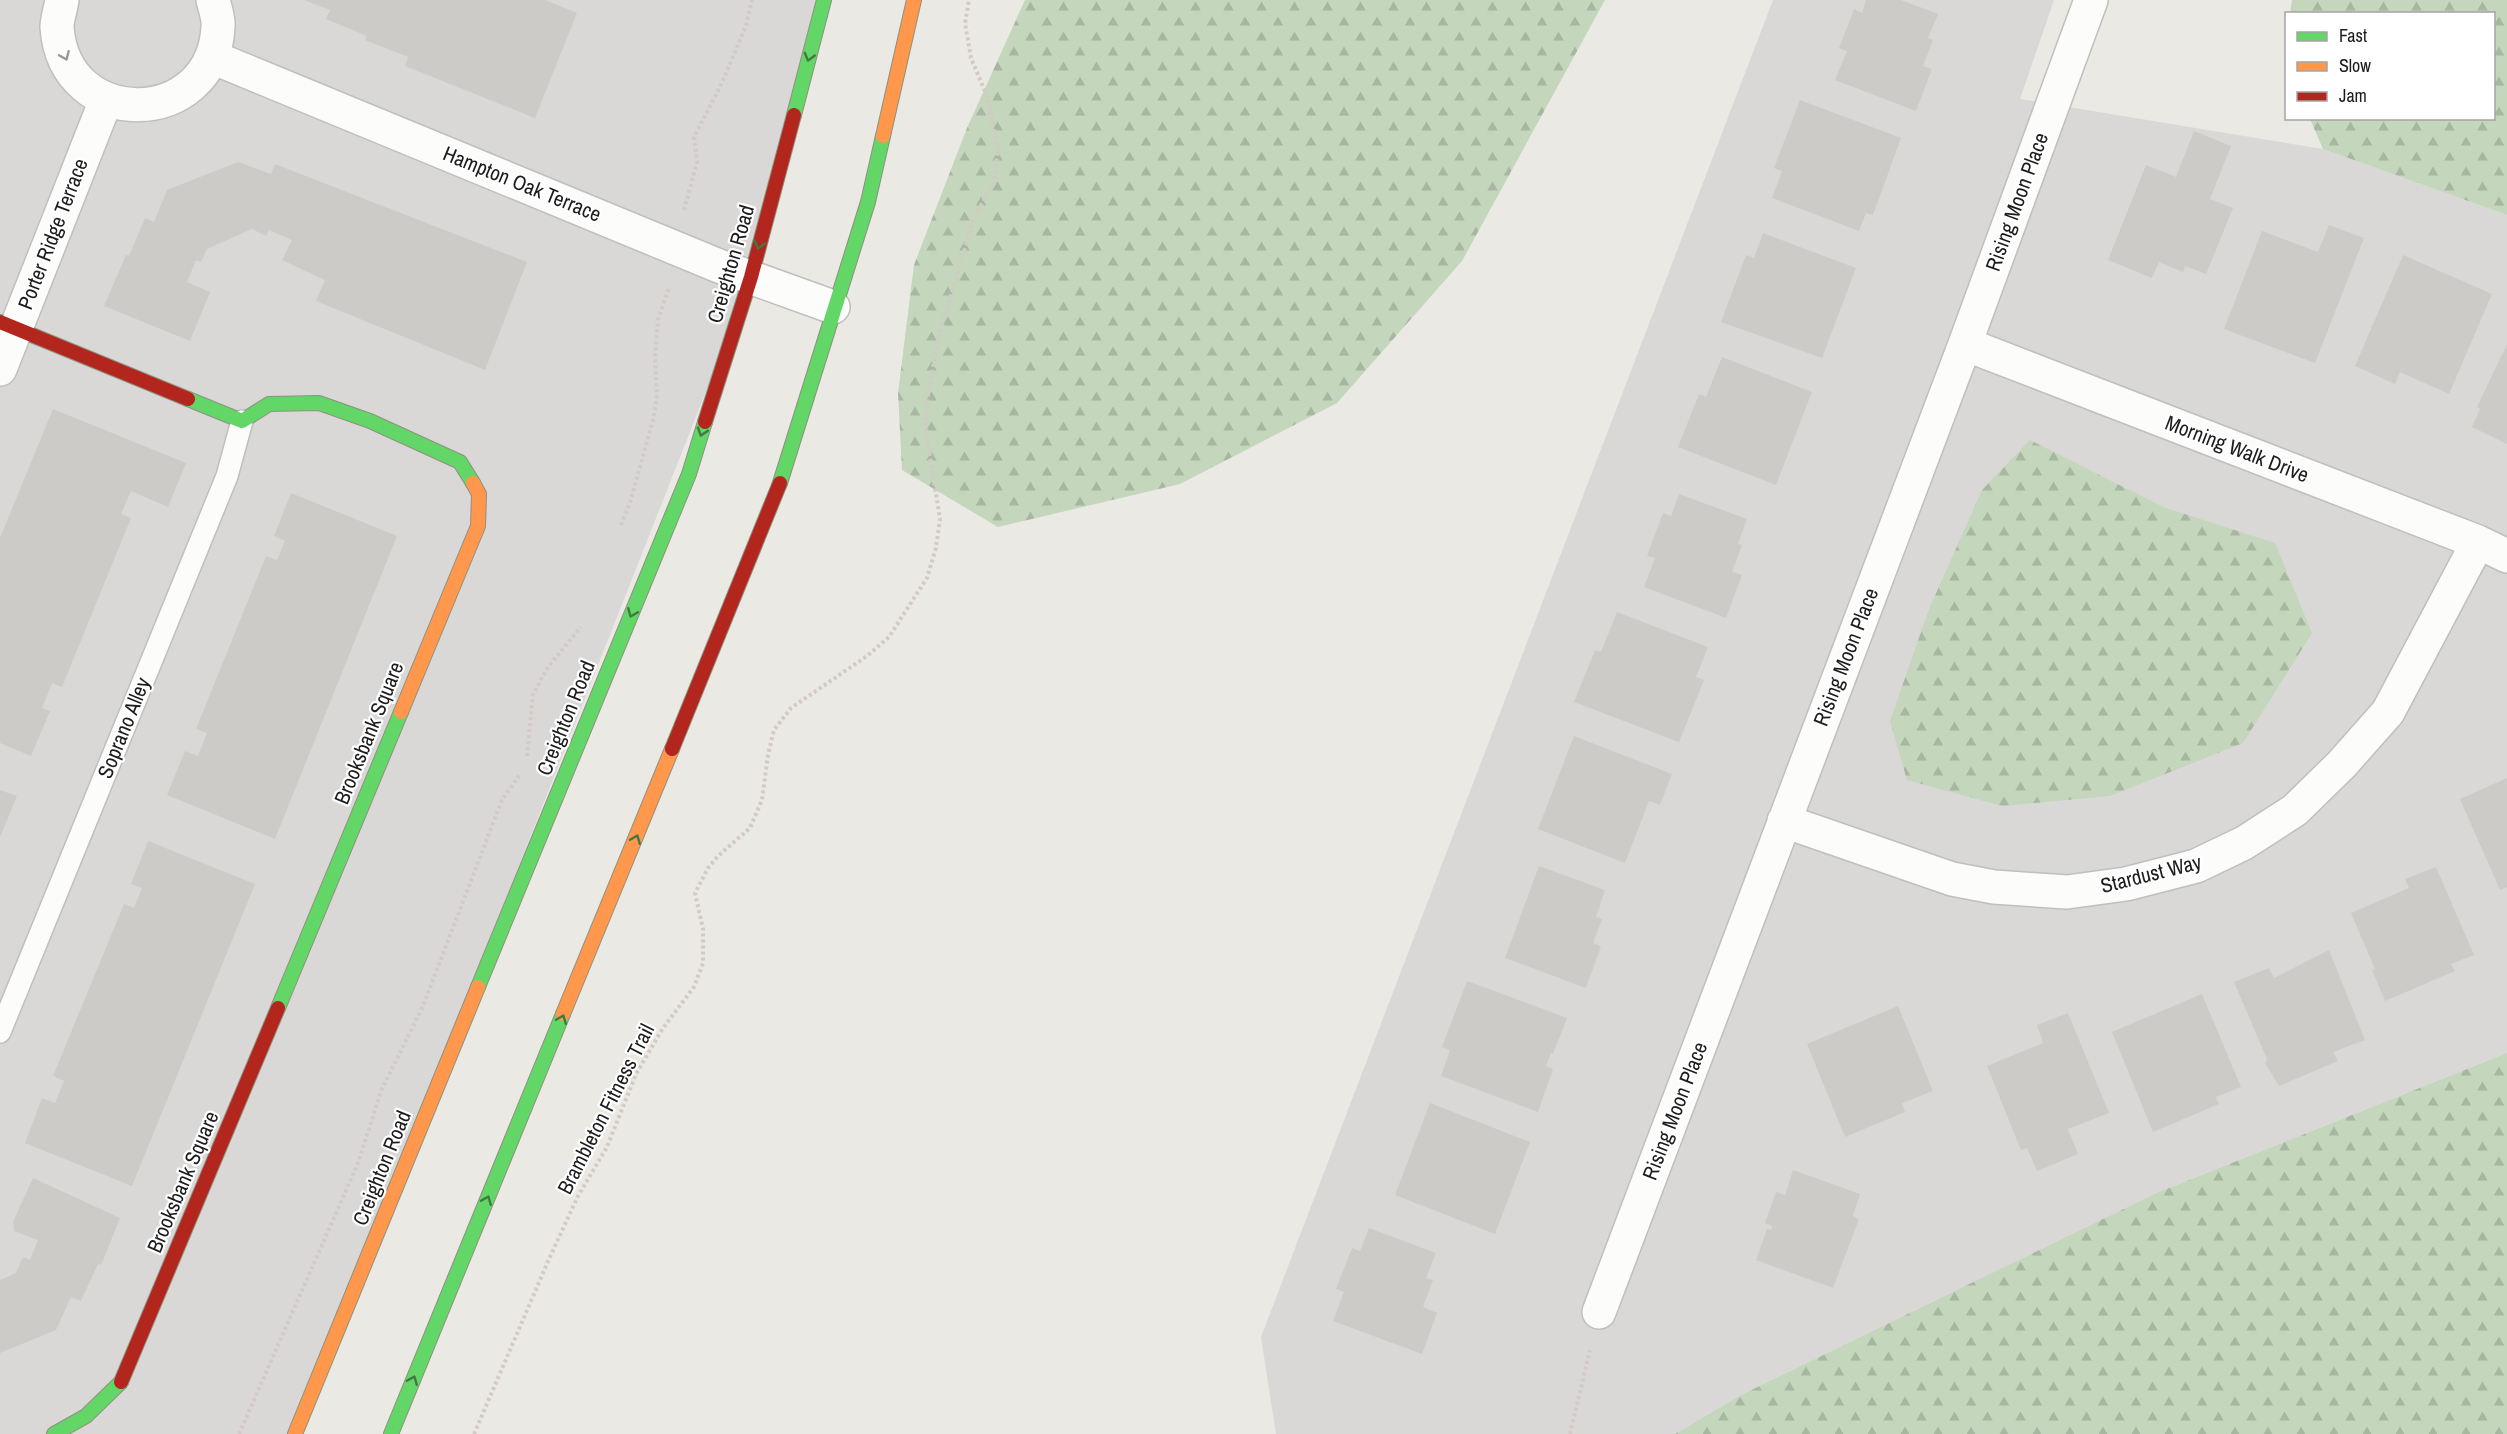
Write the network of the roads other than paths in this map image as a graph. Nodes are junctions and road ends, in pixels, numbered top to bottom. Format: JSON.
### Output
{"nodes":[{"id":1,"x":62,"y":0,"type":"edge"},
{"id":2,"x":213,"y":0,"type":"edge"},
{"id":3,"x":824,"y":0,"type":"edge"},
{"id":4,"x":914,"y":0,"type":"edge"},
{"id":5,"x":2091,"y":0,"type":"edge"},
{"id":6,"x":212,"y":57,"type":"junction"},
{"id":7,"x":106,"y":100,"type":"junction"},
{"id":8,"x":751,"y":277,"type":"junction"},
{"id":9,"x":833,"y":307,"type":"junction"},
{"id":10,"x":9,"y":325,"type":"edge"},
{"id":11,"x":1965,"y":344,"type":"junction"},
{"id":12,"x":0,"y":369,"type":"edge"},
{"id":13,"x":242,"y":421,"type":"junction"},
{"id":14,"x":2478,"y":542,"type":"junction"},
{"id":15,"x":2507,"y":556,"type":"edge"},
{"id":16,"x":1784,"y":821,"type":"junction"},
{"id":17,"x":0,"y":1032,"type":"edge"},
{"id":18,"x":1599,"y":1312,"type":"road end"},
{"id":19,"x":54,"y":1434,"type":"edge"},
{"id":20,"x":295,"y":1434,"type":"edge"},
{"id":21,"x":391,"y":1434,"type":"edge"}],
"edges":[{"from":1,"to":7,"type":"street","one_way":true},
{"from":2,"to":6,"type":"street"},
{"from":3,"to":8,"type":"street","name":"Creighton Road","one_way":true},
{"from":4,"to":9,"type":"street"},
{"from":5,"to":11,"type":"street","name":"Rising Moon Place"},
{"from":6,"to":7,"type":"street"},
{"from":6,"to":8,"type":"street","name":"Hampton Oak Terrace"},
{"from":7,"to":10,"type":"street","name":"Porter Ridge Terrace"},
{"from":8,"to":9,"type":"street","name":"Hampton Oak Terrace"},
{"from":8,"to":20,"type":"street","name":"Creighton Road","one_way":true},
{"from":21,"to":9,"type":"street","one_way":true},
{"from":10,"to":12,"type":"street","name":"Porter Ridge Terrace"},
{"from":10,"to":13,"type":"street"},
{"from":11,"to":14,"type":"street","name":"Morning Walk Drive"},
{"from":11,"to":16,"type":"street","name":"Rising Moon Place"},
{"from":13,"to":17,"type":"lane","name":"Soprano Alley"},
{"from":13,"to":19,"type":"street","name":"Brooksbank Square"},
{"from":14,"to":15,"type":"street","name":"Morning Walk Drive"},
{"from":14,"to":16,"type":"street","name":"Stardust Way"},
{"from":16,"to":18,"type":"street","name":"Rising Moon Place"}]}
